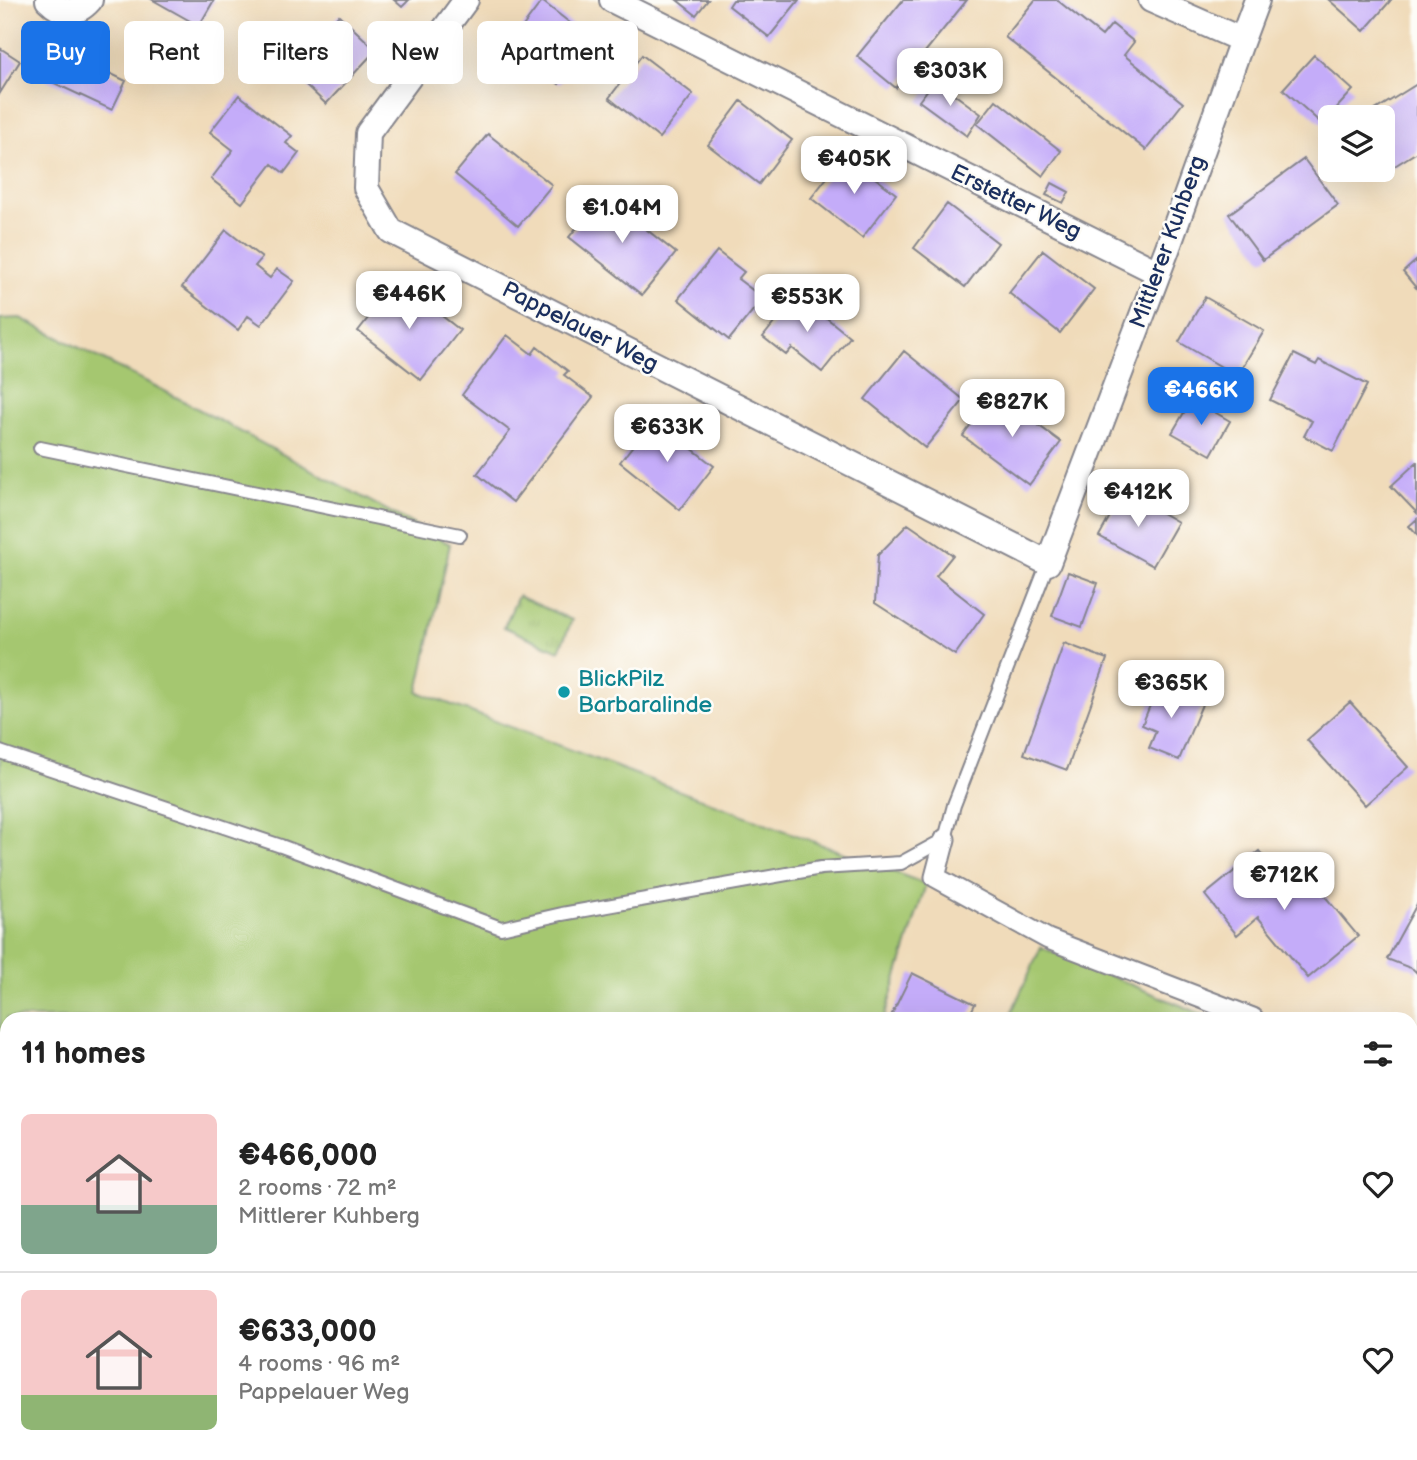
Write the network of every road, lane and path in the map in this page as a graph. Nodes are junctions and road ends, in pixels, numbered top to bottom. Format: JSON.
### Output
{"nodes":[{"id":1,"x":48,"y":0,"type":"edge"},
{"id":2,"x":90,"y":0,"type":"edge"},
{"id":3,"x":466,"y":0,"type":"edge"},
{"id":4,"x":612,"y":0,"type":"edge"},
{"id":5,"x":1151,"y":0,"type":"edge"},
{"id":6,"x":1257,"y":0,"type":"edge"},
{"id":7,"x":1242,"y":40,"type":"junction"},
{"id":8,"x":1157,"y":272,"type":"junction"},
{"id":9,"x":40,"y":448,"type":"dead end"},
{"id":10,"x":460,"y":535,"type":"dead end"},
{"id":11,"x":1048,"y":563,"type":"junction"},
{"id":12,"x":0,"y":752,"type":"edge"},
{"id":13,"x":945,"y":839,"type":"junction"},
{"id":14,"x":1237,"y":1012,"type":"edge"}],
"edges":[{"from":1,"to":2,"type":"street"},
{"from":3,"to":11,"type":"street","name":"Pappelauer Weg"},
{"from":4,"to":8,"type":"street","name":"Erstetter Weg"},
{"from":5,"to":7,"type":"street"},
{"from":6,"to":7,"type":"street","name":"Mittlerer Kuhberg"},
{"from":7,"to":8,"type":"street","name":"Mittlerer Kuhberg"},
{"from":8,"to":11,"type":"street","name":"Mittlerer Kuhberg"},
{"from":9,"to":10,"type":"lane"},
{"from":11,"to":13,"type":"lane"},
{"from":12,"to":13,"type":"lane"},
{"from":13,"to":14,"type":"street"}]}
